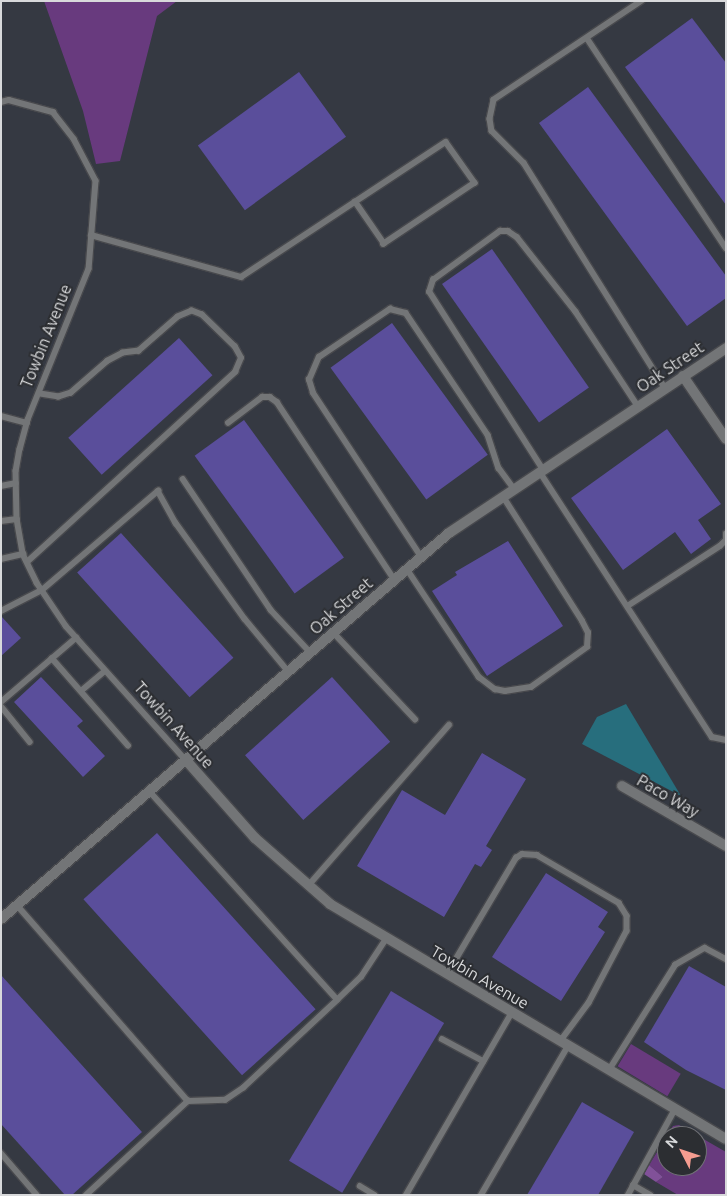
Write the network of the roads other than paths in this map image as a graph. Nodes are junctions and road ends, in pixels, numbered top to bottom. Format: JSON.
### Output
{"nodes":[{"id":1,"x":642,"y":1,"type":"edge"},
{"id":2,"x":586,"y":38,"type":"junction"},
{"id":3,"x":1,"y":102,"type":"edge"},
{"id":4,"x":355,"y":202,"type":"junction"},
{"id":5,"x":91,"y":235,"type":"junction"},
{"id":6,"x":726,"y":248,"type":"edge"},
{"id":7,"x":726,"y":348,"type":"edge"},
{"id":8,"x":683,"y":376,"type":"junction"},
{"id":9,"x":665,"y":388,"type":"junction"},
{"id":10,"x":39,"y":394,"type":"junction"},
{"id":11,"x":638,"y":406,"type":"junction"},
{"id":12,"x":1,"y":416,"type":"edge"},
{"id":13,"x":27,"y":423,"type":"junction"},
{"id":14,"x":228,"y":423,"type":"dead end"},
{"id":15,"x":726,"y":440,"type":"edge"},
{"id":16,"x":541,"y":471,"type":"junction"},
{"id":17,"x":183,"y":479,"type":"dead end"},
{"id":18,"x":16,"y":484,"type":"junction"},
{"id":19,"x":1,"y":486,"type":"edge"},
{"id":20,"x":514,"y":489,"type":"junction"},
{"id":21,"x":503,"y":497,"type":"junction"},
{"id":22,"x":17,"y":520,"type":"junction"},
{"id":23,"x":1,"y":521,"type":"edge"},
{"id":24,"x":726,"y":534,"type":"edge"},
{"id":25,"x":23,"y":554,"type":"junction"},
{"id":26,"x":421,"y":557,"type":"junction"},
{"id":27,"x":1,"y":559,"type":"edge"},
{"id":28,"x":27,"y":562,"type":"junction"},
{"id":29,"x":407,"y":569,"type":"junction"},
{"id":30,"x":395,"y":580,"type":"junction"},
{"id":31,"x":42,"y":590,"type":"junction"},
{"id":32,"x":629,"y":605,"type":"junction"},
{"id":33,"x":1,"y":611,"type":"edge"},
{"id":34,"x":333,"y":632,"type":"junction"},
{"id":35,"x":76,"y":638,"type":"junction"},
{"id":36,"x":310,"y":652,"type":"junction"},
{"id":37,"x":52,"y":658,"type":"junction"},
{"id":38,"x":105,"y":671,"type":"junction"},
{"id":39,"x":288,"y":671,"type":"junction"},
{"id":40,"x":81,"y":691,"type":"junction"},
{"id":41,"x":1,"y":702,"type":"edge"},
{"id":42,"x":1,"y":706,"type":"edge"},
{"id":43,"x":415,"y":719,"type":"dead end"},
{"id":44,"x":449,"y":725,"type":"dead end"},
{"id":45,"x":726,"y":740,"type":"edge"},
{"id":46,"x":30,"y":742,"type":"dead end"},
{"id":47,"x":128,"y":746,"type":"dead end"},
{"id":48,"x":185,"y":759,"type":"junction"},
{"id":49,"x":622,"y":786,"type":"dead end"},
{"id":50,"x":148,"y":791,"type":"junction"},
{"id":51,"x":726,"y":846,"type":"edge"},
{"id":52,"x":308,"y":886,"type":"junction"},
{"id":53,"x":17,"y":905,"type":"junction"},
{"id":54,"x":1,"y":919,"type":"edge"},
{"id":55,"x":386,"y":939,"type":"junction"},
{"id":56,"x":726,"y":959,"type":"edge"},
{"id":57,"x":447,"y":974,"type":"junction"},
{"id":58,"x":338,"y":1000,"type":"junction"},
{"id":59,"x":512,"y":1012,"type":"junction"},
{"id":60,"x":442,"y":1039,"type":"dead end"},
{"id":61,"x":564,"y":1043,"type":"junction"},
{"id":62,"x":484,"y":1061,"type":"junction"},
{"id":63,"x":609,"y":1070,"type":"junction"},
{"id":64,"x":188,"y":1100,"type":"junction"},
{"id":65,"x":674,"y":1110,"type":"junction"},
{"id":66,"x":726,"y":1138,"type":"edge"},
{"id":67,"x":1,"y":1153,"type":"edge"},
{"id":68,"x":633,"y":1185,"type":"junction"},
{"id":69,"x":360,"y":1186,"type":"dead end"},
{"id":70,"x":37,"y":1195,"type":"edge"},
{"id":71,"x":86,"y":1195,"type":"edge"},
{"id":72,"x":375,"y":1195,"type":"edge"},
{"id":73,"x":406,"y":1195,"type":"edge"},
{"id":74,"x":481,"y":1195,"type":"edge"},
{"id":75,"x":628,"y":1195,"type":"edge"},
{"id":76,"x":650,"y":1195,"type":"edge"}],
"edges":[{"from":1,"to":2,"type":"lane"},
{"from":2,"to":6,"type":"lane"},
{"from":2,"to":9,"type":"lane"},
{"from":3,"to":5,"type":"lane","name":"Towbin Avenue"},
{"from":4,"to":4,"type":"lane"},
{"from":4,"to":5,"type":"lane"},
{"from":5,"to":10,"type":"lane","name":"Towbin Avenue"},
{"from":7,"to":8,"type":"street","name":"Oak Street"},
{"from":8,"to":9,"type":"street","name":"Oak Street"},
{"from":8,"to":15,"type":"street"},
{"from":9,"to":11,"type":"street","name":"Oak Street"},
{"from":10,"to":13,"type":"lane","name":"Towbin Avenue"},
{"from":10,"to":28,"type":"lane"},
{"from":11,"to":16,"type":"street","name":"Oak Street"},
{"from":11,"to":16,"type":"lane"},
{"from":12,"to":13,"type":"lane"},
{"from":13,"to":18,"type":"lane","name":"Towbin Avenue"},
{"from":14,"to":30,"type":"lane"},
{"from":16,"to":20,"type":"street","name":"Oak Street"},
{"from":16,"to":32,"type":"lane"},
{"from":17,"to":36,"type":"lane"},
{"from":18,"to":19,"type":"lane"},
{"from":18,"to":22,"type":"lane","name":"Towbin Avenue"},
{"from":20,"to":21,"type":"street","name":"Oak Street"},
{"from":20,"to":26,"type":"lane"},
{"from":21,"to":26,"type":"street","name":"Oak Street"},
{"from":21,"to":29,"type":"lane"},
{"from":22,"to":23,"type":"lane"},
{"from":22,"to":25,"type":"lane","name":"Towbin Avenue"},
{"from":24,"to":32,"type":"lane"},
{"from":25,"to":27,"type":"lane"},
{"from":25,"to":28,"type":"lane","name":"Towbin Avenue"},
{"from":26,"to":29,"type":"street","name":"Oak Street"},
{"from":28,"to":31,"type":"lane","name":"Towbin Avenue"},
{"from":29,"to":30,"type":"street","name":"Oak Street"},
{"from":30,"to":34,"type":"street","name":"Oak Street"},
{"from":31,"to":33,"type":"lane"},
{"from":31,"to":35,"type":"lane","name":"Towbin Avenue"},
{"from":31,"to":39,"type":"lane"},
{"from":32,"to":45,"type":"lane"},
{"from":34,"to":36,"type":"street","name":"Oak Street"},
{"from":34,"to":43,"type":"lane"},
{"from":35,"to":37,"type":"lane"},
{"from":35,"to":38,"type":"lane","name":"Towbin Avenue"},
{"from":36,"to":39,"type":"street","name":"Oak Street"},
{"from":37,"to":40,"type":"lane"},
{"from":37,"to":41,"type":"lane"},
{"from":38,"to":40,"type":"lane"},
{"from":38,"to":48,"type":"lane","name":"Towbin Avenue"},
{"from":39,"to":48,"type":"street","name":"Oak Street"},
{"from":40,"to":47,"type":"lane"},
{"from":42,"to":46,"type":"lane"},
{"from":44,"to":52,"type":"lane"},
{"from":48,"to":50,"type":"street","name":"Oak Street"},
{"from":48,"to":52,"type":"street","name":"Towbin Avenue"},
{"from":49,"to":51,"type":"street","name":"Paco Way"},
{"from":50,"to":53,"type":"street","name":"Oak Street"},
{"from":50,"to":58,"type":"lane"},
{"from":52,"to":55,"type":"street","name":"Towbin Avenue"},
{"from":53,"to":54,"type":"street","name":"Oak Street"},
{"from":53,"to":64,"type":"lane"},
{"from":55,"to":57,"type":"street","name":"Towbin Avenue"},
{"from":55,"to":58,"type":"lane"},
{"from":56,"to":63,"type":"lane"},
{"from":57,"to":59,"type":"street","name":"Towbin Avenue"},
{"from":57,"to":61,"type":"lane"},
{"from":58,"to":64,"type":"lane"},
{"from":59,"to":61,"type":"street","name":"Towbin Avenue"},
{"from":59,"to":62,"type":"lane"},
{"from":60,"to":62,"type":"lane"},
{"from":61,"to":63,"type":"street","name":"Towbin Avenue"},
{"from":61,"to":74,"type":"lane"},
{"from":62,"to":73,"type":"lane"},
{"from":63,"to":65,"type":"street","name":"Towbin Avenue"},
{"from":64,"to":71,"type":"lane"},
{"from":65,"to":66,"type":"street","name":"Towbin Avenue"},
{"from":65,"to":68,"type":"lane"},
{"from":67,"to":70,"type":"lane"},
{"from":68,"to":75,"type":"lane"},
{"from":68,"to":76,"type":"lane"},
{"from":69,"to":72,"type":"lane"}]}
